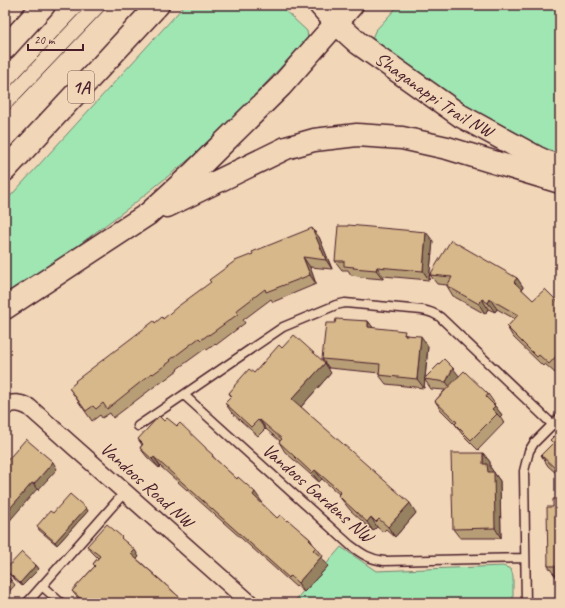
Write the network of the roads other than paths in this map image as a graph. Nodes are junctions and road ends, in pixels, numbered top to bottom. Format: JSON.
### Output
{"nodes":[{"id":1,"x":44,"y":5,"type":"edge"},
{"id":2,"x":158,"y":5,"type":"edge"},
{"id":3,"x":320,"y":5,"type":"edge"},
{"id":4,"x":352,"y":5,"type":"edge"},
{"id":5,"x":336,"y":23,"type":"junction"},
{"id":6,"x":5,"y":48,"type":"edge"},
{"id":7,"x":560,"y":168,"type":"edge"},
{"id":8,"x":5,"y":170,"type":"edge"},
{"id":9,"x":560,"y":182,"type":"edge"},
{"id":10,"x":148,"y":214,"type":"junction"},
{"id":11,"x":5,"y":308,"type":"edge"},
{"id":12,"x":184,"y":395,"type":"junction"},
{"id":13,"x":10,"y":405,"type":"edge"},
{"id":14,"x":560,"y":417,"type":"edge"},
{"id":15,"x":553,"y":425,"type":"junction"},
{"id":16,"x":138,"y":426,"type":"dead end"},
{"id":17,"x":125,"y":492,"type":"junction"},
{"id":18,"x":525,"y":558,"type":"junction"},
{"id":19,"x":42,"y":586,"type":"junction"},
{"id":20,"x":27,"y":603,"type":"edge"},
{"id":21,"x":61,"y":603,"type":"edge"},
{"id":22,"x":250,"y":603,"type":"edge"},
{"id":23,"x":526,"y":603,"type":"edge"}],
"edges":[{"from":1,"to":6,"type":"main road"},
{"from":2,"to":8,"type":"main road","number":"1A"},
{"from":3,"to":5,"type":"main road","name":"Shaganappi Trail NW"},
{"from":4,"to":5,"type":"main road"},
{"from":5,"to":7,"type":"main road","name":"Shaganappi Trail NW"},
{"from":5,"to":10,"type":"main road"},
{"from":9,"to":10,"type":"main road"},
{"from":10,"to":11,"type":"main road"},
{"from":12,"to":15,"type":"lane"},
{"from":12,"to":16,"type":"lane"},
{"from":12,"to":18,"type":"lane","name":"Vandoos Gardens NW"},
{"from":13,"to":17,"type":"street","name":"Vandoos Road NW"},
{"from":14,"to":15,"type":"lane"},
{"from":15,"to":18,"type":"lane"},
{"from":17,"to":19,"type":"lane"},
{"from":17,"to":22,"type":"street","name":"Vandoos Road NW"},
{"from":18,"to":23,"type":"lane"},
{"from":19,"to":20,"type":"lane"},
{"from":19,"to":21,"type":"lane"}]}
